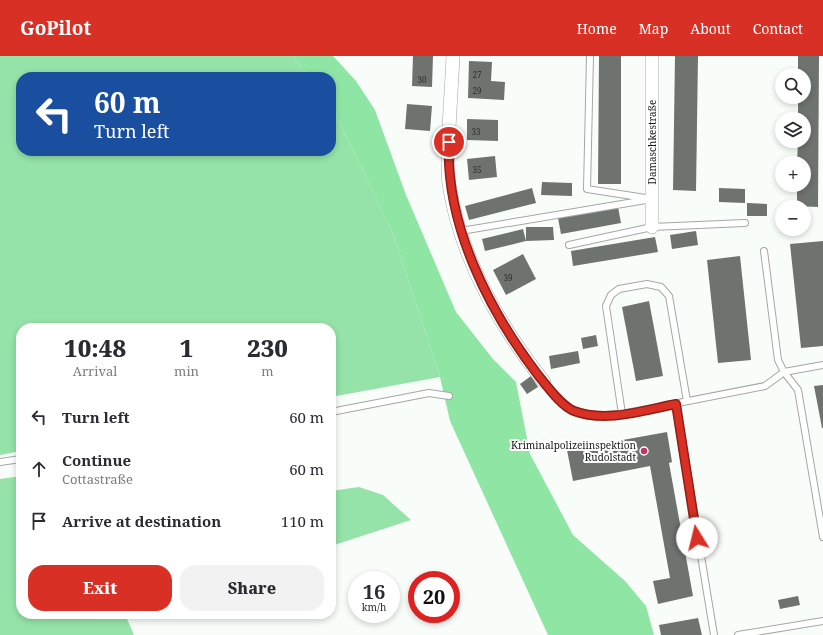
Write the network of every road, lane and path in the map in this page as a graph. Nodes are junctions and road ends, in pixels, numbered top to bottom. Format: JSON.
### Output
{"nodes":[{"id":1,"x":453,"y":56,"type":"edge"},
{"id":2,"x":590,"y":56,"type":"edge"},
{"id":3,"x":652,"y":56,"type":"edge"},
{"id":4,"x":652,"y":199,"type":"junction"},
{"id":5,"x":745,"y":223,"type":"dead end"},
{"id":6,"x":652,"y":228,"type":"junction"},
{"id":7,"x":461,"y":231,"type":"junction"},
{"id":8,"x":569,"y":246,"type":"dead end"},
{"id":9,"x":764,"y":251,"type":"dead end"},
{"id":10,"x":823,"y":366,"type":"edge"},
{"id":11,"x":784,"y":372,"type":"junction"},
{"id":12,"x":544,"y":382,"type":"joint"},
{"id":13,"x":449,"y":396,"type":"dead end"},
{"id":14,"x":687,"y":402,"type":"junction"},
{"id":15,"x":676,"y":404,"type":"junction"},
{"id":16,"x":336,"y":411,"type":"edge"},
{"id":17,"x":622,"y":414,"type":"junction"},
{"id":18,"x":16,"y":460,"type":"edge"},
{"id":19,"x":0,"y":462,"type":"edge"},
{"id":20,"x":823,"y":537,"type":"edge"},
{"id":21,"x":823,"y":620,"type":"edge"},
{"id":22,"x":714,"y":635,"type":"edge"},
{"id":23,"x":738,"y":635,"type":"edge"}],
"edges":[{"from":1,"to":7,"type":"street"},
{"from":2,"to":4,"type":"lane"},
{"from":3,"to":4,"type":"street","name":"Damaschkestraße"},
{"from":4,"to":6,"type":"street","name":"Damaschkestraße"},
{"from":4,"to":7,"type":"lane"},
{"from":5,"to":6,"type":"lane"},
{"from":6,"to":8,"type":"lane"},
{"from":7,"to":12,"type":"street"},
{"from":9,"to":11,"type":"lane"},
{"from":10,"to":11,"type":"lane"},
{"from":11,"to":14,"type":"lane"},
{"from":11,"to":20,"type":"lane"},
{"from":12,"to":17,"type":"lane"},
{"from":13,"to":16,"type":"lane"},
{"from":14,"to":15,"type":"lane"},
{"from":14,"to":17,"type":"lane"},
{"from":15,"to":17,"type":"lane"},
{"from":15,"to":22,"type":"lane"},
{"from":18,"to":19,"type":"lane"},
{"from":21,"to":23,"type":"lane"}]}
